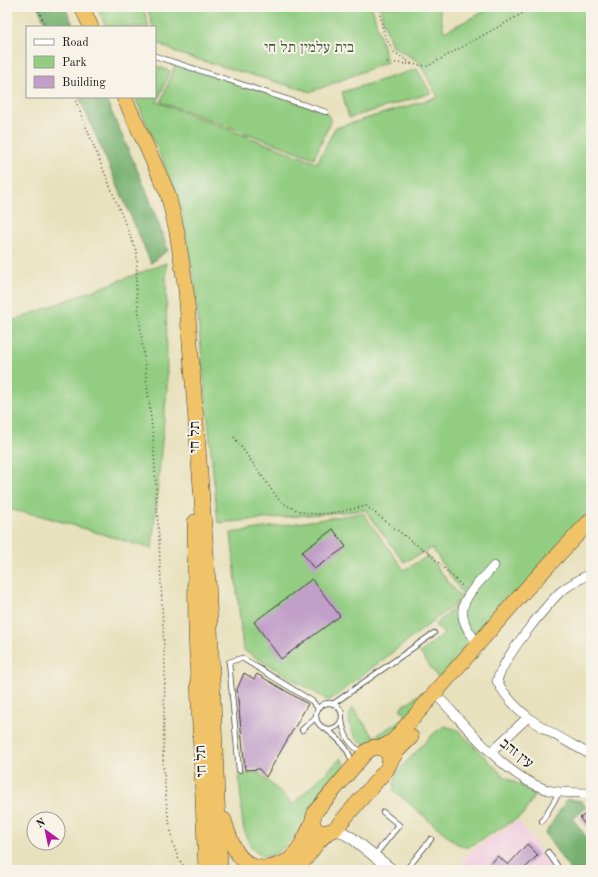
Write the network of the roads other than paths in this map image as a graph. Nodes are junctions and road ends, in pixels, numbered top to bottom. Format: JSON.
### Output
{"nodes":[{"id":1,"x":82,"y":7,"type":"edge"},
{"id":2,"x":92,"y":26,"type":"edge"},
{"id":3,"x":156,"y":56,"type":"edge"},
{"id":4,"x":124,"y":98,"type":"edge"},
{"id":5,"x":326,"y":112,"type":"dead end"},
{"id":6,"x":195,"y":413,"type":"junction"},
{"id":7,"x":591,"y":520,"type":"edge"},
{"id":8,"x":591,"y":536,"type":"edge"},
{"id":9,"x":494,"y":566,"type":"dead end"},
{"id":10,"x":591,"y":573,"type":"edge"},
{"id":11,"x":434,"y":633,"type":"dead end"},
{"id":12,"x":479,"y":644,"type":"junction"},
{"id":13,"x":442,"y":701,"type":"junction"},
{"id":14,"x":333,"y":704,"type":"junction"},
{"id":15,"x":318,"y":708,"type":"junction"},
{"id":16,"x":316,"y":717,"type":"junction"},
{"id":17,"x":527,"y":718,"type":"junction"},
{"id":18,"x":342,"y":720,"type":"junction"},
{"id":19,"x":302,"y":730,"type":"dead end"},
{"id":20,"x":327,"y":730,"type":"junction"},
{"id":21,"x":374,"y":750,"type":"junction"},
{"id":22,"x":491,"y":752,"type":"junction"},
{"id":23,"x":591,"y":756,"type":"edge"},
{"id":24,"x":390,"y":764,"type":"junction"},
{"id":25,"x":352,"y":769,"type":"junction"},
{"id":26,"x":239,"y":770,"type":"dead end"},
{"id":27,"x":560,"y":791,"type":"junction"},
{"id":28,"x":591,"y":792,"type":"edge"},
{"id":29,"x":217,"y":794,"type":"junction"},
{"id":30,"x":383,"y":812,"type":"dead end"},
{"id":31,"x":542,"y":821,"type":"dead end"},
{"id":32,"x":312,"y":823,"type":"junction"},
{"id":33,"x":335,"y":827,"type":"junction"},
{"id":34,"x":431,"y":838,"type":"dead end"},
{"id":35,"x":548,"y":852,"type":"dead end"},
{"id":36,"x":374,"y":856,"type":"junction"},
{"id":37,"x":288,"y":867,"type":"edge"},
{"id":38,"x":206,"y":870,"type":"edge"},
{"id":39,"x":220,"y":870,"type":"edge"},
{"id":40,"x":392,"y":870,"type":"edge"},
{"id":41,"x":406,"y":870,"type":"edge"},
{"id":42,"x":560,"y":870,"type":"edge"}],
"edges":[{"from":1,"to":2,"type":"highway"},
{"from":3,"to":5,"type":"lane"},
{"from":4,"to":6,"type":"highway"},
{"from":6,"to":29,"type":"highway","name":"תל חי"},
{"from":6,"to":38,"type":"highway","name":"תל חי"},
{"from":7,"to":12,"type":"highway"},
{"from":8,"to":13,"type":"highway"},
{"from":9,"to":12,"type":"street"},
{"from":10,"to":17,"type":"street"},
{"from":11,"to":14,"type":"lane"},
{"from":12,"to":21,"type":"highway"},
{"from":13,"to":22,"type":"street","name":"עין זהב"},
{"from":13,"to":24,"type":"highway"},
{"from":14,"to":15,"type":"lane"},
{"from":14,"to":18,"type":"lane"},
{"from":15,"to":16,"type":"lane"},
{"from":15,"to":26,"type":"lane"},
{"from":16,"to":19,"type":"lane"},
{"from":16,"to":20,"type":"lane"},
{"from":17,"to":22,"type":"street"},
{"from":17,"to":23,"type":"street"},
{"from":18,"to":20,"type":"lane"},
{"from":18,"to":21,"type":"lane"},
{"from":20,"to":25,"type":"lane"},
{"from":21,"to":24,"type":"highway"},
{"from":21,"to":25,"type":"highway"},
{"from":22,"to":27,"type":"street","name":"עין זהב"},
{"from":24,"to":33,"type":"highway"},
{"from":25,"to":32,"type":"highway"},
{"from":27,"to":28,"type":"street","name":"עין זהב"},
{"from":27,"to":31,"type":"lane"},
{"from":29,"to":37,"type":"highway"},
{"from":29,"to":39,"type":"highway","name":"תל חי"},
{"from":30,"to":36,"type":"lane"},
{"from":32,"to":33,"type":"highway"},
{"from":32,"to":37,"type":"highway"},
{"from":33,"to":36,"type":"street"},
{"from":33,"to":37,"type":"highway"},
{"from":34,"to":41,"type":"lane"},
{"from":35,"to":42,"type":"lane"},
{"from":36,"to":40,"type":"street"}]}
